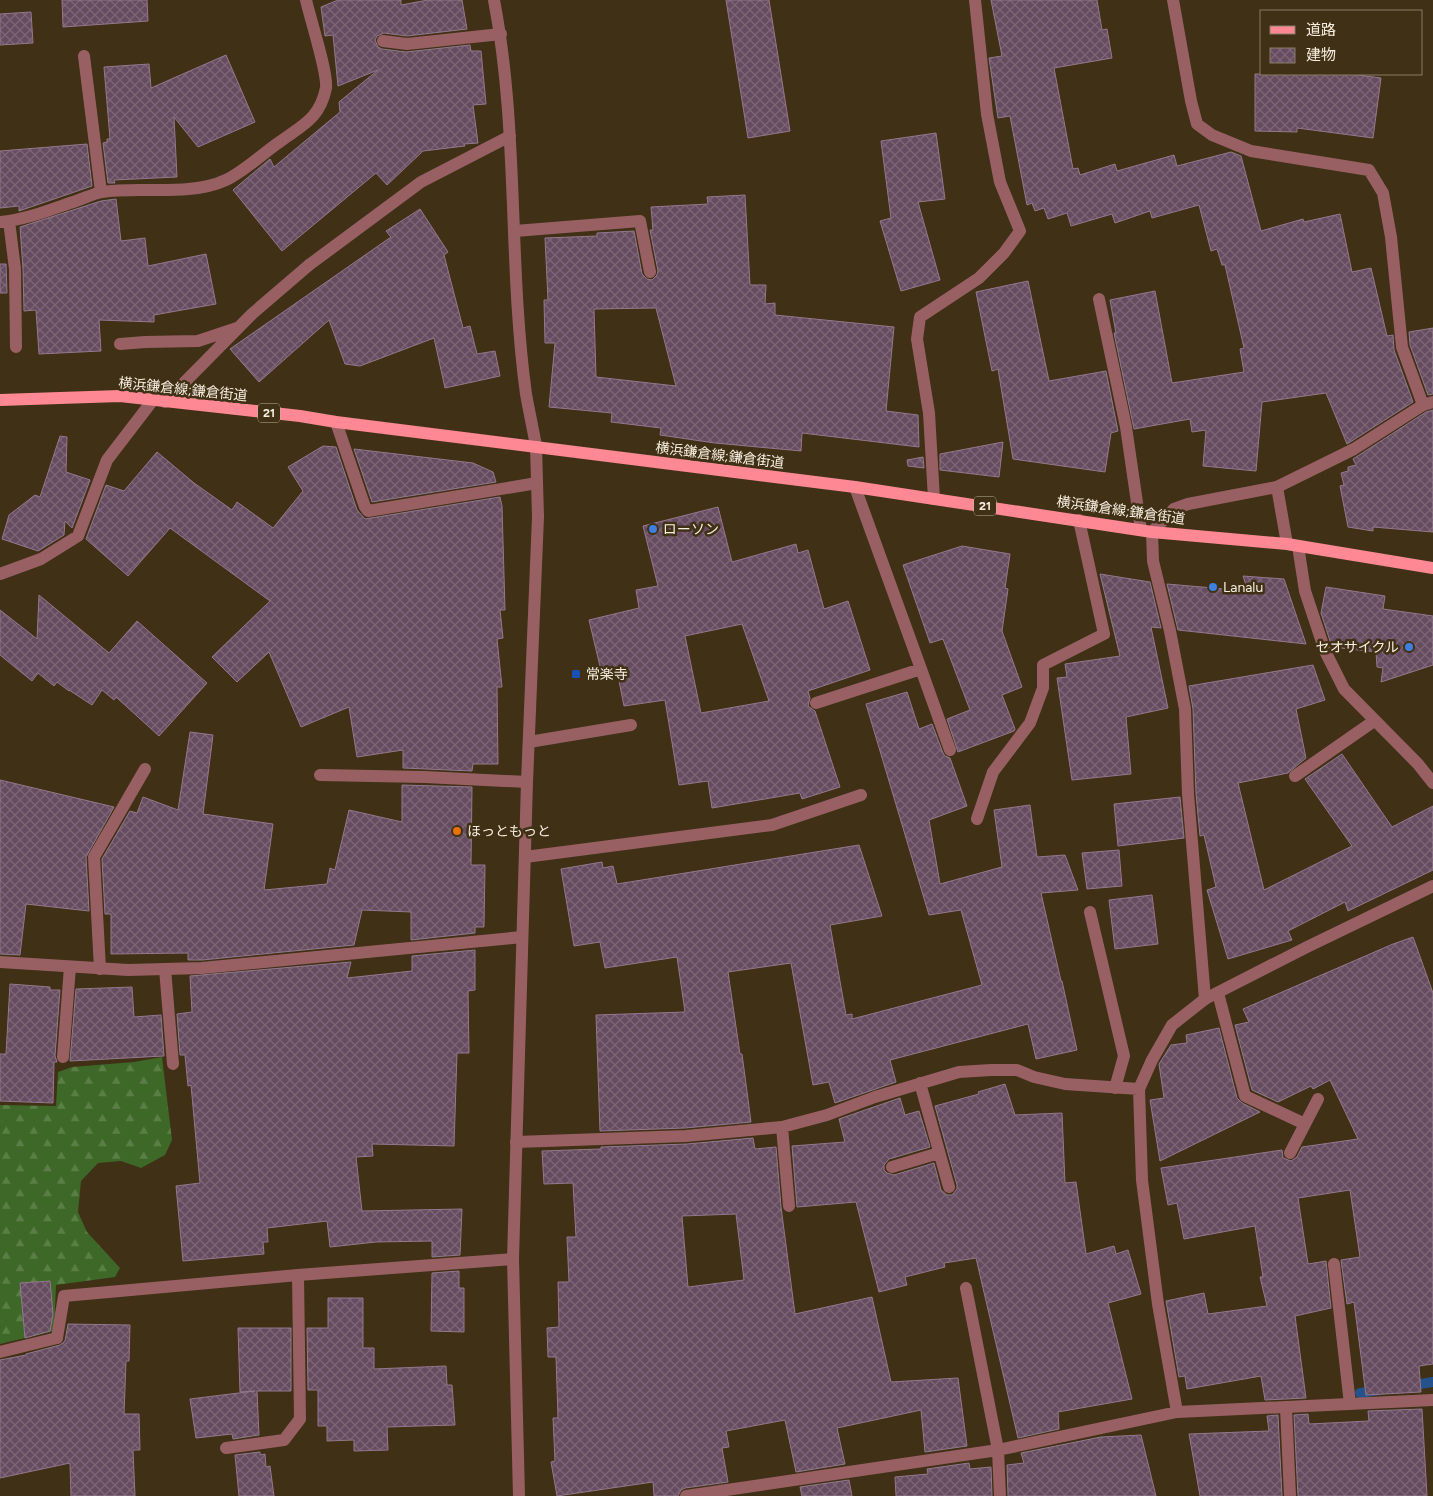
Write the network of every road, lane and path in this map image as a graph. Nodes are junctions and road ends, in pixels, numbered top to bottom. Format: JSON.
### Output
{"nodes":[{"id":1,"x":306,"y":0,"type":"edge"},
{"id":2,"x":494,"y":0,"type":"edge"},
{"id":3,"x":975,"y":0,"type":"edge"},
{"id":4,"x":1173,"y":0,"type":"edge"},
{"id":5,"x":501,"y":34,"type":"junction"},
{"id":6,"x":383,"y":41,"type":"dead end"},
{"id":7,"x":84,"y":56,"type":"dead end"},
{"id":8,"x":510,"y":136,"type":"junction"},
{"id":9,"x":101,"y":192,"type":"junction"},
{"id":10,"x":5,"y":221,"type":"edge"},
{"id":11,"x":515,"y":231,"type":"junction"},
{"id":12,"x":650,"y":272,"type":"dead end"},
{"id":13,"x":1099,"y":298,"type":"dead end"},
{"id":14,"x":239,"y":328,"type":"junction"},
{"id":15,"x":120,"y":344,"type":"dead end"},
{"id":16,"x":16,"y":347,"type":"dead end"},
{"id":17,"x":0,"y":400,"type":"edge"},
{"id":18,"x":159,"y":401,"type":"junction"},
{"id":19,"x":1428,"y":403,"type":"edge"},
{"id":20,"x":336,"y":422,"type":"junction"},
{"id":21,"x":536,"y":446,"type":"junction"},
{"id":22,"x":537,"y":484,"type":"junction"},
{"id":23,"x":855,"y":487,"type":"junction"},
{"id":24,"x":1277,"y":487,"type":"junction"},
{"id":25,"x":934,"y":499,"type":"junction"},
{"id":26,"x":1079,"y":520,"type":"junction"},
{"id":27,"x":1147,"y":531,"type":"junction"},
{"id":28,"x":1292,"y":545,"type":"junction"},
{"id":29,"x":1433,"y":568,"type":"edge"},
{"id":30,"x":0,"y":574,"type":"edge"},
{"id":31,"x":921,"y":669,"type":"junction"},
{"id":32,"x":816,"y":703,"type":"dead end"},
{"id":33,"x":1374,"y":721,"type":"junction"},
{"id":34,"x":631,"y":725,"type":"dead end"},
{"id":35,"x":529,"y":742,"type":"junction"},
{"id":36,"x":950,"y":750,"type":"dead end"},
{"id":37,"x":146,"y":769,"type":"dead end"},
{"id":38,"x":320,"y":775,"type":"dead end"},
{"id":39,"x":1295,"y":776,"type":"dead end"},
{"id":40,"x":527,"y":782,"type":"junction"},
{"id":41,"x":1433,"y":783,"type":"edge"},
{"id":42,"x":861,"y":795,"type":"dead end"},
{"id":43,"x":977,"y":819,"type":"dead end"},
{"id":44,"x":525,"y":857,"type":"junction"},
{"id":45,"x":1433,"y":886,"type":"edge"},
{"id":46,"x":1090,"y":912,"type":"dead end"},
{"id":47,"x":522,"y":937,"type":"junction"},
{"id":48,"x":0,"y":962,"type":"edge"},
{"id":49,"x":70,"y":967,"type":"junction"},
{"id":50,"x":100,"y":969,"type":"junction"},
{"id":51,"x":164,"y":969,"type":"junction"},
{"id":52,"x":1218,"y":993,"type":"junction"},
{"id":53,"x":1205,"y":999,"type":"junction"},
{"id":54,"x":63,"y":1057,"type":"dead end"},
{"id":55,"x":173,"y":1064,"type":"dead end"},
{"id":56,"x":920,"y":1083,"type":"junction"},
{"id":57,"x":1115,"y":1088,"type":"junction"},
{"id":58,"x":1138,"y":1089,"type":"junction"},
{"id":59,"x":1318,"y":1099,"type":"dead end"},
{"id":60,"x":1305,"y":1124,"type":"junction"},
{"id":61,"x":782,"y":1126,"type":"junction"},
{"id":62,"x":516,"y":1142,"type":"junction"},
{"id":63,"x":940,"y":1153,"type":"junction"},
{"id":64,"x":1290,"y":1153,"type":"dead end"},
{"id":65,"x":892,"y":1167,"type":"dead end"},
{"id":66,"x":949,"y":1187,"type":"dead end"},
{"id":67,"x":789,"y":1206,"type":"dead end"},
{"id":68,"x":513,"y":1259,"type":"junction"},
{"id":69,"x":1334,"y":1264,"type":"dead end"},
{"id":70,"x":298,"y":1274,"type":"junction"},
{"id":71,"x":966,"y":1288,"type":"dead end"},
{"id":72,"x":0,"y":1352,"type":"edge"},
{"id":73,"x":1433,"y":1400,"type":"edge"},
{"id":74,"x":1350,"y":1404,"type":"junction"},
{"id":75,"x":1286,"y":1408,"type":"junction"},
{"id":76,"x":1177,"y":1412,"type":"junction"},
{"id":77,"x":226,"y":1448,"type":"dead end"},
{"id":78,"x":998,"y":1450,"type":"junction"},
{"id":79,"x":518,"y":1496,"type":"edge"},
{"id":80,"x":686,"y":1496,"type":"edge"},
{"id":81,"x":1000,"y":1496,"type":"edge"},
{"id":82,"x":1290,"y":1496,"type":"edge"}],
"edges":[{"from":1,"to":9,"type":"street"},
{"from":2,"to":5,"type":"street"},
{"from":3,"to":25,"type":"street"},
{"from":4,"to":19,"type":"street"},
{"from":5,"to":6,"type":"street"},
{"from":5,"to":8,"type":"street"},
{"from":7,"to":9,"type":"street"},
{"from":8,"to":11,"type":"street"},
{"from":8,"to":14,"type":"street"},
{"from":9,"to":10,"type":"street"},
{"from":10,"to":16,"type":"street"},
{"from":11,"to":12,"type":"street"},
{"from":11,"to":21,"type":"street"},
{"from":13,"to":27,"type":"street"},
{"from":14,"to":15,"type":"street"},
{"from":14,"to":18,"type":"street"},
{"from":17,"to":18,"type":"main road","name":"横浜鎌倉線;鎌倉街道","number":"21"},
{"from":18,"to":20,"type":"main road","name":"横浜鎌倉線;鎌倉街道","number":"21"},
{"from":18,"to":30,"type":"street"},
{"from":19,"to":24,"type":"street"},
{"from":20,"to":21,"type":"main road","name":"横浜鎌倉線;鎌倉街道","number":"21"},
{"from":20,"to":22,"type":"street"},
{"from":21,"to":22,"type":"street"},
{"from":21,"to":23,"type":"main road","name":"横浜鎌倉線;鎌倉街道","number":"21"},
{"from":22,"to":35,"type":"street"},
{"from":23,"to":25,"type":"main road","name":"横浜鎌倉線;鎌倉街道","number":"21"},
{"from":23,"to":31,"type":"street"},
{"from":24,"to":27,"type":"street"},
{"from":24,"to":28,"type":"street"},
{"from":25,"to":26,"type":"main road","name":"横浜鎌倉線;鎌倉街道","number":"21"},
{"from":26,"to":27,"type":"main road","name":"横浜鎌倉線;鎌倉街道","number":"21"},
{"from":26,"to":43,"type":"street"},
{"from":27,"to":28,"type":"main road","name":"横浜鎌倉線;鎌倉街道","number":"21"},
{"from":27,"to":53,"type":"street"},
{"from":28,"to":29,"type":"main road","name":"横浜鎌倉線;鎌倉街道","number":"21"},
{"from":28,"to":33,"type":"street"},
{"from":31,"to":32,"type":"street"},
{"from":31,"to":36,"type":"street"},
{"from":33,"to":39,"type":"street"},
{"from":33,"to":41,"type":"street"},
{"from":34,"to":35,"type":"street"},
{"from":35,"to":40,"type":"street"},
{"from":37,"to":50,"type":"street"},
{"from":38,"to":40,"type":"street"},
{"from":40,"to":44,"type":"street"},
{"from":42,"to":44,"type":"street"},
{"from":44,"to":47,"type":"street"},
{"from":45,"to":52,"type":"street"},
{"from":46,"to":57,"type":"street"},
{"from":47,"to":51,"type":"street"},
{"from":47,"to":62,"type":"street"},
{"from":48,"to":49,"type":"street"},
{"from":49,"to":50,"type":"street"},
{"from":49,"to":54,"type":"street"},
{"from":50,"to":51,"type":"street"},
{"from":51,"to":55,"type":"street"},
{"from":52,"to":53,"type":"street"},
{"from":52,"to":60,"type":"street"},
{"from":53,"to":58,"type":"street"},
{"from":56,"to":57,"type":"street"},
{"from":56,"to":61,"type":"street"},
{"from":56,"to":63,"type":"street"},
{"from":57,"to":58,"type":"street"},
{"from":58,"to":76,"type":"street"},
{"from":59,"to":60,"type":"street"},
{"from":60,"to":64,"type":"street"},
{"from":61,"to":62,"type":"street"},
{"from":61,"to":67,"type":"street"},
{"from":62,"to":68,"type":"street"},
{"from":63,"to":65,"type":"street"},
{"from":63,"to":66,"type":"street"},
{"from":68,"to":70,"type":"street"},
{"from":68,"to":79,"type":"street"},
{"from":69,"to":74,"type":"street"},
{"from":70,"to":72,"type":"street"},
{"from":70,"to":77,"type":"street"},
{"from":71,"to":78,"type":"street"},
{"from":73,"to":74,"type":"street"},
{"from":74,"to":75,"type":"street"},
{"from":75,"to":76,"type":"street"},
{"from":75,"to":82,"type":"street"},
{"from":76,"to":78,"type":"street"},
{"from":78,"to":80,"type":"street"},
{"from":78,"to":81,"type":"street"}]}
